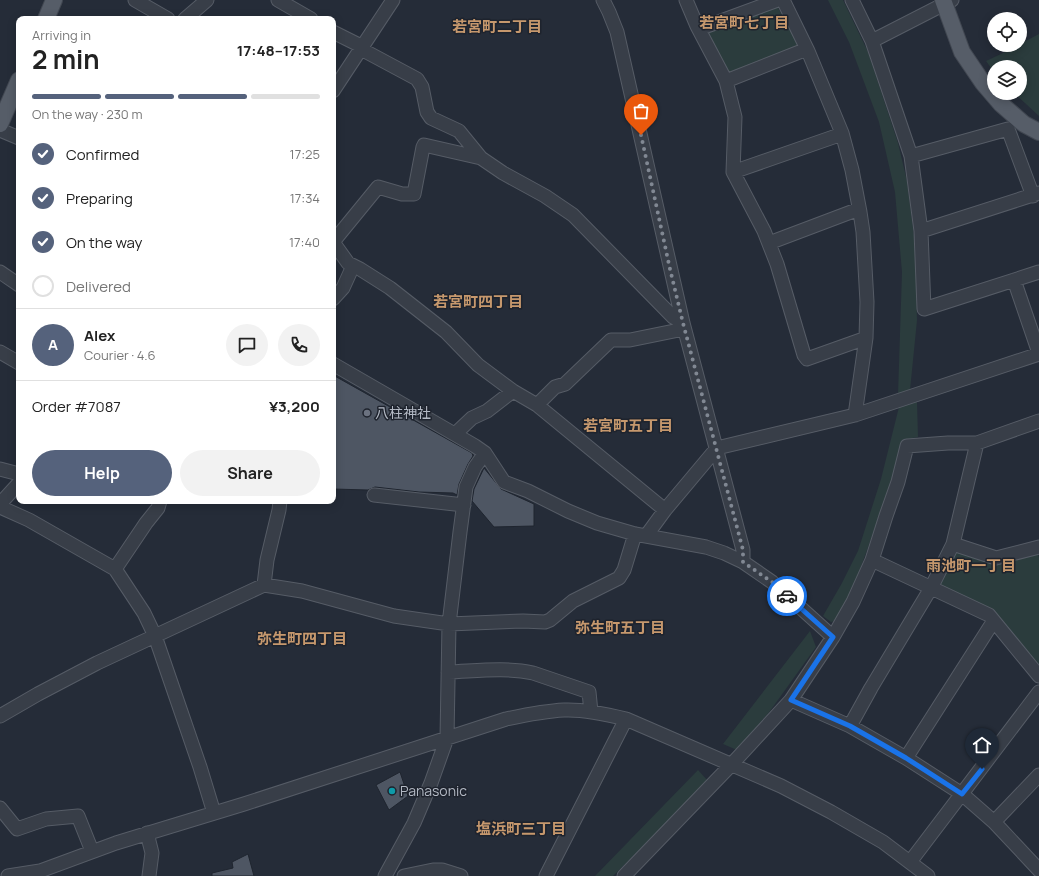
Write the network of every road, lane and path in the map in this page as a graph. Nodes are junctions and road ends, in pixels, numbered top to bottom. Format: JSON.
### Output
{"nodes":[{"id":1,"x":54,"y":0,"type":"edge"},
{"id":2,"x":135,"y":0,"type":"edge"},
{"id":3,"x":207,"y":0,"type":"edge"},
{"id":4,"x":278,"y":0,"type":"edge"},
{"id":5,"x":393,"y":0,"type":"edge"},
{"id":6,"x":603,"y":0,"type":"edge"},
{"id":7,"x":686,"y":0,"type":"edge"},
{"id":8,"x":778,"y":0,"type":"edge"},
{"id":9,"x":783,"y":0,"type":"edge"},
{"id":10,"x":852,"y":0,"type":"edge"},
{"id":11,"x":947,"y":1,"type":"edge"},
{"id":12,"x":47,"y":16,"type":"edge"},
{"id":13,"x":163,"y":16,"type":"edge"},
{"id":14,"x":188,"y":16,"type":"edge"},
{"id":15,"x":306,"y":16,"type":"edge"},
{"id":16,"x":699,"y":29,"type":"junction"},
{"id":17,"x":336,"y":34,"type":"edge"},
{"id":18,"x":872,"y":41,"type":"junction"},
{"id":19,"x":362,"y":48,"type":"junction"},
{"id":20,"x":807,"y":49,"type":"junction"},
{"id":21,"x":726,"y":81,"type":"junction"},
{"id":22,"x":16,"y":87,"type":"edge"},
{"id":23,"x":336,"y":87,"type":"edge"},
{"id":24,"x":0,"y":124,"type":"edge"},
{"id":25,"x":0,"y":130,"type":"edge"},
{"id":26,"x":1039,"y":132,"type":"edge"},
{"id":27,"x":842,"y":134,"type":"junction"},
{"id":28,"x":16,"y":137,"type":"edge"},
{"id":29,"x":911,"y":156,"type":"junction"},
{"id":30,"x":481,"y":158,"type":"junction"},
{"id":31,"x":733,"y":172,"type":"junction"},
{"id":32,"x":1036,"y":194,"type":"edge"},
{"id":33,"x":859,"y":209,"type":"junction"},
{"id":34,"x":921,"y":231,"type":"junction"},
{"id":35,"x":336,"y":238,"type":"edge"},
{"id":36,"x":769,"y":243,"type":"junction"},
{"id":37,"x":336,"y":246,"type":"edge"},
{"id":38,"x":353,"y":266,"type":"junction"},
{"id":39,"x":0,"y":272,"type":"edge"},
{"id":40,"x":1039,"y":272,"type":"edge"},
{"id":41,"x":1014,"y":280,"type":"junction"},
{"id":42,"x":16,"y":282,"type":"edge"},
{"id":43,"x":336,"y":296,"type":"edge"},
{"id":44,"x":684,"y":326,"type":"junction"},
{"id":45,"x":866,"y":338,"type":"junction"},
{"id":46,"x":0,"y":352,"type":"edge"},
{"id":47,"x":1039,"y":353,"type":"edge"},
{"id":48,"x":16,"y":361,"type":"edge"},
{"id":49,"x":336,"y":366,"type":"edge"},
{"id":50,"x":513,"y":391,"type":"junction"},
{"id":51,"x":537,"y":405,"type":"junction"},
{"id":52,"x":855,"y":415,"type":"junction"},
{"id":53,"x":1039,"y":421,"type":"edge"},
{"id":54,"x":455,"y":434,"type":"junction"},
{"id":55,"x":977,"y":443,"type":"junction"},
{"id":56,"x":717,"y":448,"type":"junction"},
{"id":57,"x":485,"y":453,"type":"junction"},
{"id":58,"x":0,"y":469,"type":"edge"},
{"id":59,"x":16,"y":473,"type":"edge"},
{"id":60,"x":16,"y":486,"type":"edge"},
{"id":61,"x":374,"y":495,"type":"dead end"},
{"id":62,"x":159,"y":504,"type":"edge"},
{"id":63,"x":279,"y":504,"type":"edge"},
{"id":64,"x":0,"y":505,"type":"edge"},
{"id":65,"x":464,"y":505,"type":"junction"},
{"id":66,"x":665,"y":510,"type":"junction"},
{"id":67,"x":641,"y":535,"type":"junction"},
{"id":68,"x":953,"y":544,"type":"junction"},
{"id":69,"x":1039,"y":547,"type":"edge"},
{"id":70,"x":872,"y":560,"type":"junction"},
{"id":71,"x":743,"y":562,"type":"junction"},
{"id":72,"x":114,"y":569,"type":"junction"},
{"id":73,"x":264,"y":585,"type":"junction"},
{"id":74,"x":931,"y":588,"type":"junction"},
{"id":75,"x":993,"y":622,"type":"junction"},
{"id":76,"x":449,"y":624,"type":"junction"},
{"id":77,"x":155,"y":636,"type":"junction"},
{"id":78,"x":833,"y":637,"type":"junction"},
{"id":79,"x":448,"y":672,"type":"junction"},
{"id":80,"x":1039,"y":676,"type":"edge"},
{"id":81,"x":1039,"y":692,"type":"edge"},
{"id":82,"x":791,"y":700,"type":"junction"},
{"id":83,"x":591,"y":712,"type":"junction"},
{"id":84,"x":1,"y":713,"type":"edge"},
{"id":85,"x":626,"y":719,"type":"junction"},
{"id":86,"x":850,"y":726,"type":"junction"},
{"id":87,"x":447,"y":738,"type":"junction"},
{"id":88,"x":906,"y":758,"type":"junction"},
{"id":89,"x":731,"y":766,"type":"junction"},
{"id":90,"x":1039,"y":775,"type":"edge"},
{"id":91,"x":962,"y":794,"type":"junction"},
{"id":92,"x":0,"y":808,"type":"edge"},
{"id":93,"x":214,"y":813,"type":"junction"},
{"id":94,"x":994,"y":822,"type":"junction"},
{"id":95,"x":147,"y":833,"type":"junction"},
{"id":96,"x":92,"y":851,"type":"junction"},
{"id":97,"x":910,"y":862,"type":"junction"},
{"id":98,"x":1039,"y":871,"type":"edge"},
{"id":99,"x":8,"y":876,"type":"edge"},
{"id":100,"x":149,"y":876,"type":"edge"},
{"id":101,"x":385,"y":876,"type":"edge"},
{"id":102,"x":404,"y":876,"type":"edge"},
{"id":103,"x":461,"y":876,"type":"edge"},
{"id":104,"x":546,"y":876,"type":"edge"},
{"id":105,"x":624,"y":876,"type":"edge"},
{"id":106,"x":928,"y":876,"type":"edge"},
{"id":107,"x":1035,"y":876,"type":"edge"}],
"edges":[{"from":1,"to":12,"type":"main road"},
{"from":2,"to":13,"type":"street"},
{"from":3,"to":14,"type":"street"},
{"from":4,"to":15,"type":"street"},
{"from":5,"to":19,"type":"street"},
{"from":6,"to":44,"type":"street"},
{"from":7,"to":16,"type":"street"},
{"from":8,"to":16,"type":"street"},
{"from":9,"to":20,"type":"street"},
{"from":10,"to":18,"type":"street"},
{"from":11,"to":18,"type":"street"},
{"from":11,"to":26,"type":"main road"},
{"from":16,"to":21,"type":"street"},
{"from":17,"to":19,"type":"street"},
{"from":18,"to":29,"type":"street"},
{"from":19,"to":23,"type":"street"},
{"from":19,"to":30,"type":"street"},
{"from":20,"to":21,"type":"street"},
{"from":20,"to":27,"type":"street"},
{"from":21,"to":31,"type":"street"},
{"from":22,"to":24,"type":"main road"},
{"from":25,"to":28,"type":"street"},
{"from":27,"to":31,"type":"street"},
{"from":27,"to":33,"type":"street"},
{"from":29,"to":32,"type":"street"},
{"from":29,"to":34,"type":"street"},
{"from":30,"to":35,"type":"street"},
{"from":30,"to":44,"type":"street"},
{"from":31,"to":36,"type":"street"},
{"from":32,"to":34,"type":"street"},
{"from":33,"to":36,"type":"street"},
{"from":33,"to":45,"type":"street"},
{"from":34,"to":41,"type":"street"},
{"from":36,"to":45,"type":"street"},
{"from":37,"to":38,"type":"street"},
{"from":38,"to":43,"type":"street"},
{"from":38,"to":50,"type":"street"},
{"from":39,"to":42,"type":"street"},
{"from":40,"to":41,"type":"street"},
{"from":41,"to":47,"type":"street"},
{"from":44,"to":51,"type":"street"},
{"from":44,"to":56,"type":"street"},
{"from":45,"to":52,"type":"street"},
{"from":46,"to":48,"type":"street"},
{"from":47,"to":52,"type":"street"},
{"from":49,"to":54,"type":"street"},
{"from":50,"to":51,"type":"street"},
{"from":50,"to":54,"type":"street"},
{"from":51,"to":66,"type":"street"},
{"from":52,"to":56,"type":"street"},
{"from":53,"to":55,"type":"street"},
{"from":54,"to":57,"type":"street"},
{"from":55,"to":68,"type":"street"},
{"from":55,"to":70,"type":"street"},
{"from":56,"to":66,"type":"street"},
{"from":56,"to":71,"type":"street"},
{"from":57,"to":65,"type":"street"},
{"from":57,"to":67,"type":"street"},
{"from":58,"to":59,"type":"street"},
{"from":60,"to":64,"type":"street"},
{"from":61,"to":65,"type":"street"},
{"from":62,"to":72,"type":"street"},
{"from":63,"to":73,"type":"street"},
{"from":64,"to":72,"type":"street"},
{"from":65,"to":76,"type":"street"},
{"from":66,"to":67,"type":"street"},
{"from":67,"to":71,"type":"street"},
{"from":67,"to":76,"type":"street"},
{"from":68,"to":69,"type":"street"},
{"from":68,"to":74,"type":"street"},
{"from":70,"to":74,"type":"street"},
{"from":70,"to":78,"type":"street"},
{"from":71,"to":78,"type":"street"},
{"from":72,"to":77,"type":"street"},
{"from":73,"to":76,"type":"street"},
{"from":73,"to":77,"type":"street"},
{"from":74,"to":75,"type":"street"},
{"from":74,"to":86,"type":"street"},
{"from":75,"to":80,"type":"street"},
{"from":75,"to":88,"type":"street"},
{"from":76,"to":79,"type":"street"},
{"from":77,"to":84,"type":"street"},
{"from":77,"to":93,"type":"street"},
{"from":78,"to":82,"type":"street"},
{"from":79,"to":83,"type":"street"},
{"from":79,"to":87,"type":"street"},
{"from":81,"to":91,"type":"street"},
{"from":82,"to":86,"type":"street"},
{"from":82,"to":89,"type":"street"},
{"from":83,"to":85,"type":"street"},
{"from":83,"to":87,"type":"street"},
{"from":85,"to":89,"type":"street"},
{"from":85,"to":104,"type":"street"},
{"from":86,"to":88,"type":"street"},
{"from":87,"to":93,"type":"street"},
{"from":87,"to":101,"type":"street"},
{"from":88,"to":91,"type":"street"},
{"from":89,"to":97,"type":"street"},
{"from":89,"to":105,"type":"street"},
{"from":90,"to":94,"type":"street"},
{"from":91,"to":94,"type":"street"},
{"from":91,"to":97,"type":"street"},
{"from":92,"to":96,"type":"street"},
{"from":93,"to":95,"type":"street"},
{"from":94,"to":98,"type":"street"},
{"from":95,"to":96,"type":"street"},
{"from":95,"to":100,"type":"street"},
{"from":96,"to":99,"type":"street"},
{"from":97,"to":106,"type":"street"},
{"from":98,"to":107,"type":"street"},
{"from":102,"to":103,"type":"street"}]}
